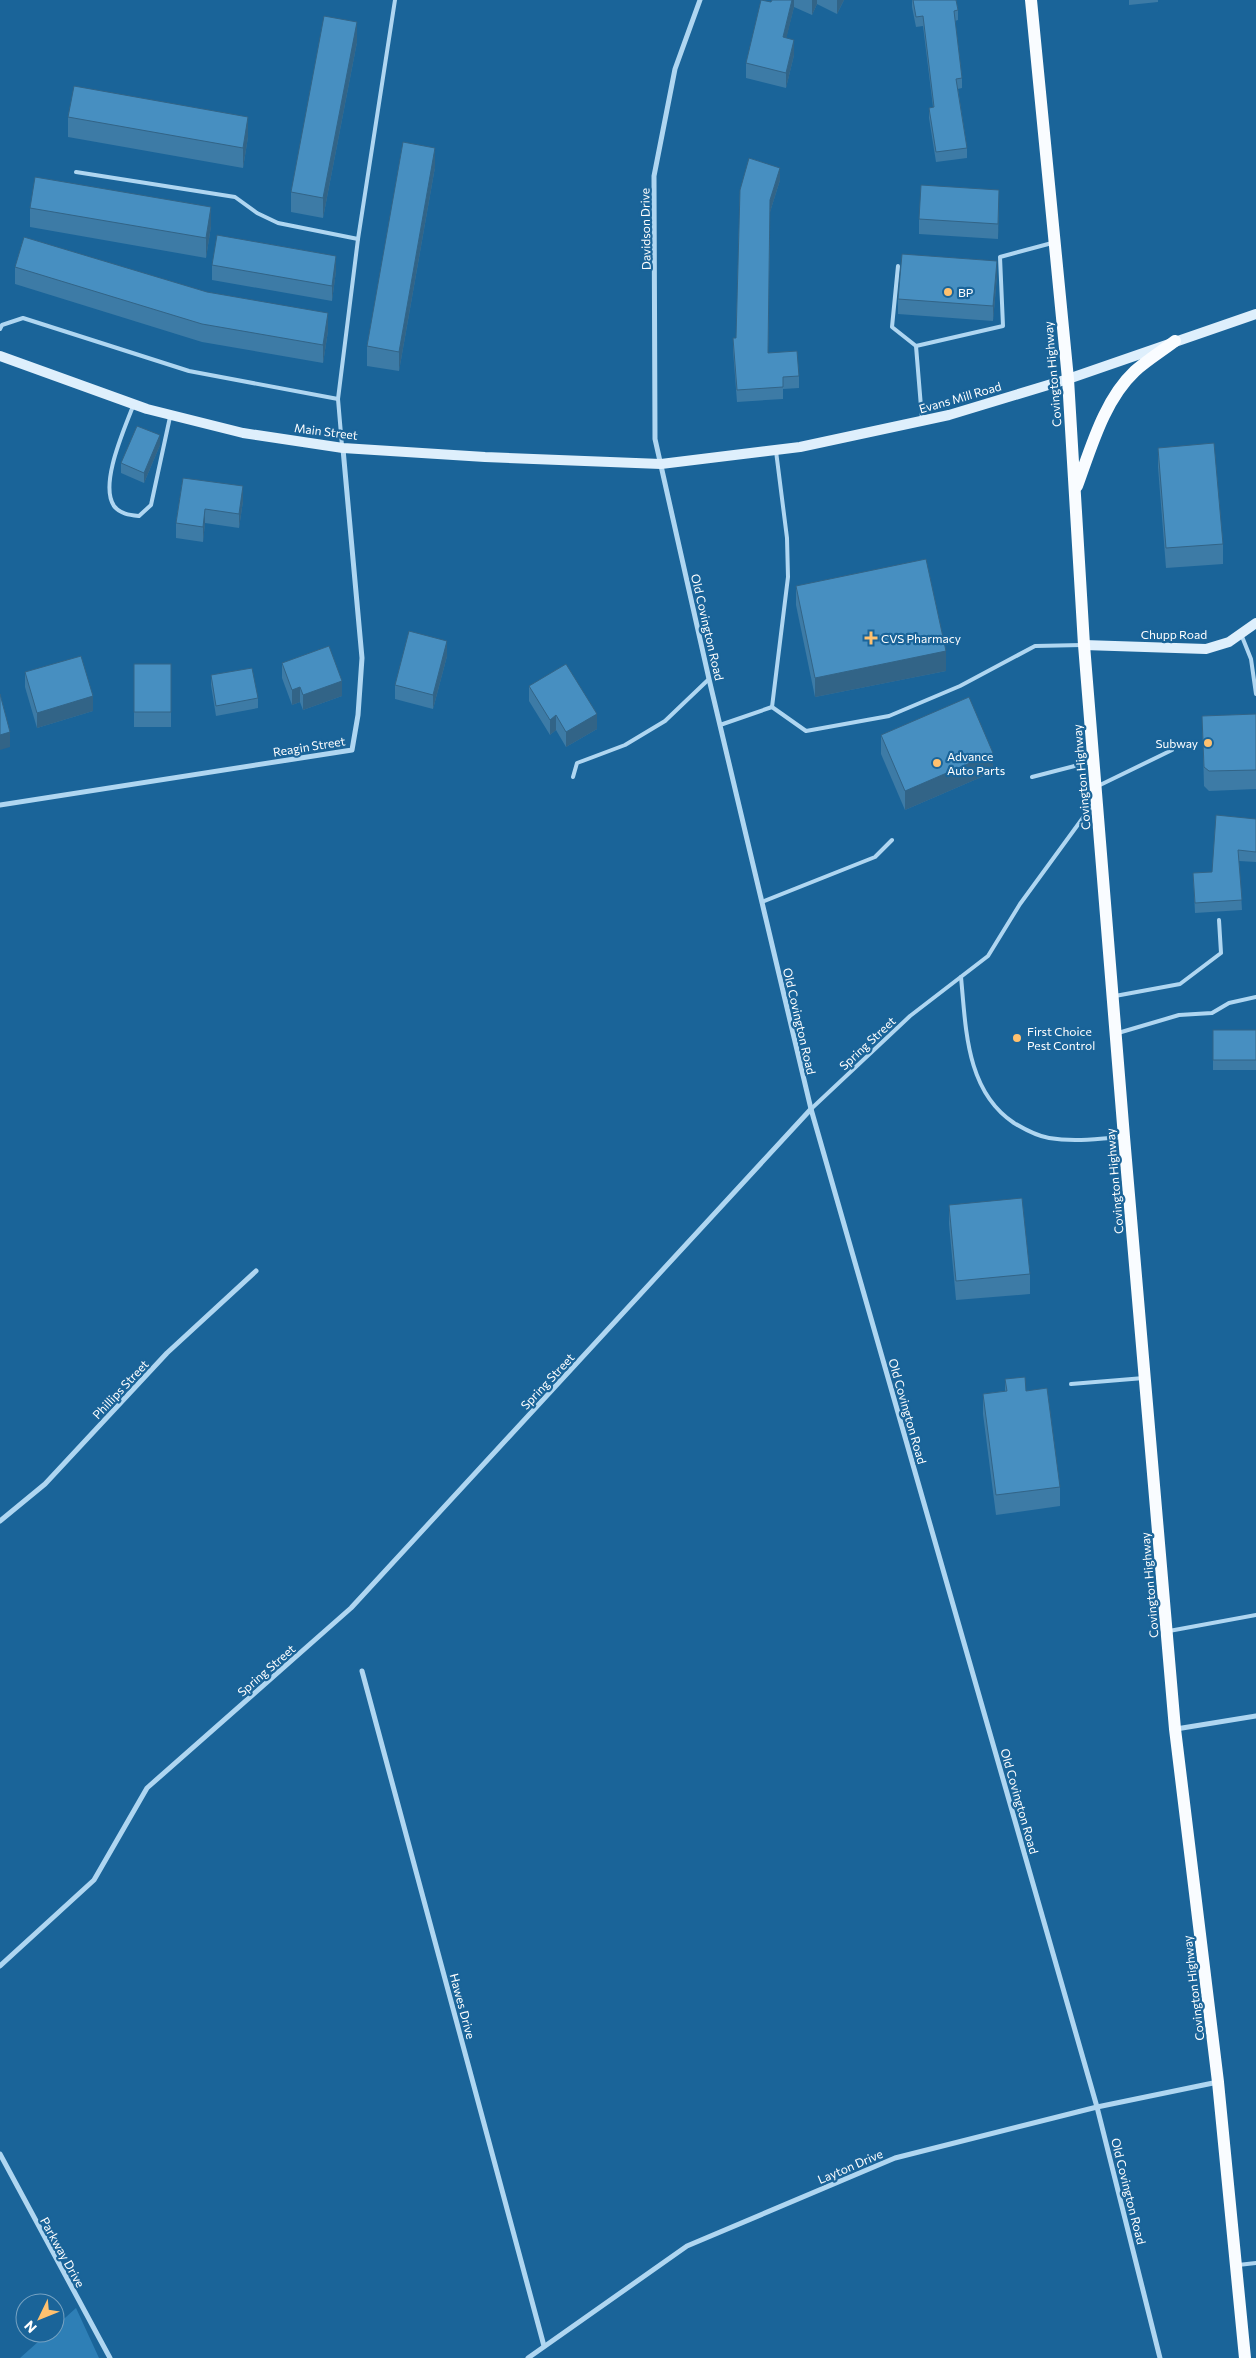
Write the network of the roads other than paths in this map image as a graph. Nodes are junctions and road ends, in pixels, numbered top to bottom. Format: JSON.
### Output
{"nodes":[{"id":1,"x":395,"y":0,"type":"edge"},
{"id":2,"x":700,"y":0,"type":"edge"},
{"id":3,"x":1031,"y":0,"type":"edge"},
{"id":4,"x":76,"y":172,"type":"dead end"},
{"id":5,"x":358,"y":239,"type":"junction"},
{"id":6,"x":1053,"y":242,"type":"junction"},
{"id":7,"x":898,"y":266,"type":"dead end"},
{"id":8,"x":1256,"y":314,"type":"edge"},
{"id":9,"x":0,"y":329,"type":"edge"},
{"id":10,"x":1175,"y":341,"type":"junction"},
{"id":11,"x":916,"y":346,"type":"junction"},
{"id":12,"x":0,"y":356,"type":"edge"},
{"id":13,"x":1068,"y":379,"type":"junction"},
{"id":14,"x":338,"y":399,"type":"junction"},
{"id":15,"x":134,"y":404,"type":"junction"},
{"id":16,"x":171,"y":415,"type":"junction"},
{"id":17,"x":923,"y":421,"type":"junction"},
{"id":18,"x":343,"y":448,"type":"junction"},
{"id":19,"x":776,"y":451,"type":"junction"},
{"id":20,"x":661,"y":464,"type":"junction"},
{"id":21,"x":1075,"y":491,"type":"junction"},
{"id":22,"x":1256,"y":623,"type":"edge"},
{"id":23,"x":1241,"y":633,"type":"junction"},
{"id":24,"x":1084,"y":645,"type":"junction"},
{"id":25,"x":709,"y":679,"type":"junction"},
{"id":26,"x":1256,"y":694,"type":"edge"},
{"id":27,"x":772,"y":706,"type":"junction"},
{"id":28,"x":720,"y":725,"type":"junction"},
{"id":29,"x":1172,"y":750,"type":"dead end"},
{"id":30,"x":1094,"y":761,"type":"junction"},
{"id":31,"x":572,"y":777,"type":"dead end"},
{"id":32,"x":1032,"y":777,"type":"dead end"},
{"id":33,"x":1097,"y":792,"type":"junction"},
{"id":34,"x":0,"y":804,"type":"edge"},
{"id":35,"x":892,"y":840,"type":"dead end"},
{"id":36,"x":762,"y":902,"type":"junction"},
{"id":37,"x":1219,"y":920,"type":"dead end"},
{"id":38,"x":961,"y":977,"type":"junction"},
{"id":39,"x":1113,"y":997,"type":"junction"},
{"id":40,"x":1256,"y":997,"type":"edge"},
{"id":41,"x":1116,"y":1033,"type":"junction"},
{"id":42,"x":811,"y":1109,"type":"junction"},
{"id":43,"x":1124,"y":1137,"type":"junction"},
{"id":44,"x":256,"y":1271,"type":"dead end"},
{"id":45,"x":1146,"y":1378,"type":"junction"},
{"id":46,"x":1071,"y":1384,"type":"dead end"},
{"id":47,"x":0,"y":1521,"type":"edge"},
{"id":48,"x":1256,"y":1615,"type":"edge"},
{"id":49,"x":1167,"y":1632,"type":"junction"},
{"id":50,"x":362,"y":1671,"type":"dead end"},
{"id":51,"x":1256,"y":1716,"type":"edge"},
{"id":52,"x":1176,"y":1729,"type":"junction"},
{"id":53,"x":0,"y":1966,"type":"edge"},
{"id":54,"x":1218,"y":2082,"type":"junction"},
{"id":55,"x":1097,"y":2106,"type":"junction"},
{"id":56,"x":0,"y":2154,"type":"edge"},
{"id":57,"x":1256,"y":2263,"type":"edge"},
{"id":58,"x":1236,"y":2265,"type":"junction"},
{"id":59,"x":544,"y":2346,"type":"junction"},
{"id":60,"x":110,"y":2358,"type":"edge"},
{"id":61,"x":528,"y":2358,"type":"edge"},
{"id":62,"x":1160,"y":2358,"type":"edge"},
{"id":63,"x":1244,"y":2358,"type":"edge"}],
"edges":[{"from":1,"to":5,"type":"lane"},
{"from":2,"to":20,"type":"street","name":"Davidson Drive"},
{"from":3,"to":6,"type":"main road","name":"Covington Highway"},
{"from":4,"to":5,"type":"lane"},
{"from":5,"to":14,"type":"lane"},
{"from":6,"to":11,"type":"lane"},
{"from":6,"to":13,"type":"main road","name":"Covington Highway"},
{"from":7,"to":11,"type":"lane"},
{"from":8,"to":10,"type":"main road","name":"Evans Mill Road"},
{"from":9,"to":14,"type":"lane"},
{"from":10,"to":13,"type":"main road","name":"Evans Mill Road"},
{"from":10,"to":21,"type":"main road"},
{"from":11,"to":17,"type":"lane"},
{"from":12,"to":15,"type":"main road","name":"Main Street"},
{"from":13,"to":17,"type":"main road","name":"Evans Mill Road"},
{"from":13,"to":21,"type":"main road","name":"Covington Highway"},
{"from":14,"to":18,"type":"lane"},
{"from":15,"to":16,"type":"main road","name":"Main Street"},
{"from":15,"to":16,"type":"lane"},
{"from":16,"to":18,"type":"main road","name":"Main Street"},
{"from":17,"to":19,"type":"main road","name":"Evans Mill Road"},
{"from":18,"to":20,"type":"main road","name":"Main Street"},
{"from":18,"to":34,"type":"street","name":"Reagin Street"},
{"from":19,"to":20,"type":"main road","name":"Evans Mill Road"},
{"from":19,"to":27,"type":"lane"},
{"from":20,"to":25,"type":"street","name":"Old Covington Road"},
{"from":21,"to":24,"type":"main road","name":"Covington Highway"},
{"from":22,"to":23,"type":"main road","name":"Chupp Road"},
{"from":23,"to":24,"type":"main road","name":"Chupp Road"},
{"from":23,"to":26,"type":"lane"},
{"from":24,"to":27,"type":"lane"},
{"from":24,"to":30,"type":"main road","name":"Covington Highway"},
{"from":25,"to":28,"type":"street","name":"Old Covington Road"},
{"from":25,"to":31,"type":"lane"},
{"from":27,"to":28,"type":"lane"},
{"from":28,"to":36,"type":"street","name":"Old Covington Road"},
{"from":29,"to":33,"type":"lane"},
{"from":30,"to":32,"type":"lane"},
{"from":30,"to":33,"type":"main road","name":"Covington Highway"},
{"from":33,"to":38,"type":"lane","name":"Spring Street"},
{"from":33,"to":39,"type":"main road","name":"Covington Highway"},
{"from":35,"to":36,"type":"lane"},
{"from":36,"to":42,"type":"street","name":"Old Covington Road"},
{"from":37,"to":39,"type":"lane"},
{"from":38,"to":42,"type":"lane","name":"Spring Street"},
{"from":38,"to":43,"type":"lane"},
{"from":39,"to":41,"type":"main road","name":"Covington Highway"},
{"from":40,"to":41,"type":"lane"},
{"from":41,"to":43,"type":"main road","name":"Covington Highway"},
{"from":42,"to":53,"type":"street","name":"Spring Street"},
{"from":42,"to":55,"type":"street","name":"Old Covington Road"},
{"from":43,"to":45,"type":"main road","name":"Covington Highway"},
{"from":44,"to":47,"type":"street","name":"Phillips Street"},
{"from":45,"to":46,"type":"lane"},
{"from":45,"to":49,"type":"main road","name":"Covington Highway"},
{"from":48,"to":49,"type":"lane"},
{"from":49,"to":52,"type":"main road","name":"Covington Highway"},
{"from":50,"to":59,"type":"street","name":"Hawes Drive"},
{"from":51,"to":52,"type":"street"},
{"from":52,"to":54,"type":"main road","name":"Covington Highway"},
{"from":54,"to":55,"type":"street","name":"Layton Drive"},
{"from":54,"to":58,"type":"main road","name":"Covington Highway"},
{"from":55,"to":59,"type":"street","name":"Layton Drive"},
{"from":55,"to":62,"type":"street","name":"Old Covington Road"},
{"from":56,"to":60,"type":"street","name":"Parkway Drive"},
{"from":57,"to":58,"type":"lane"},
{"from":58,"to":63,"type":"main road","name":"Covington Highway"},
{"from":59,"to":61,"type":"street","name":"Layton Drive"}]}
